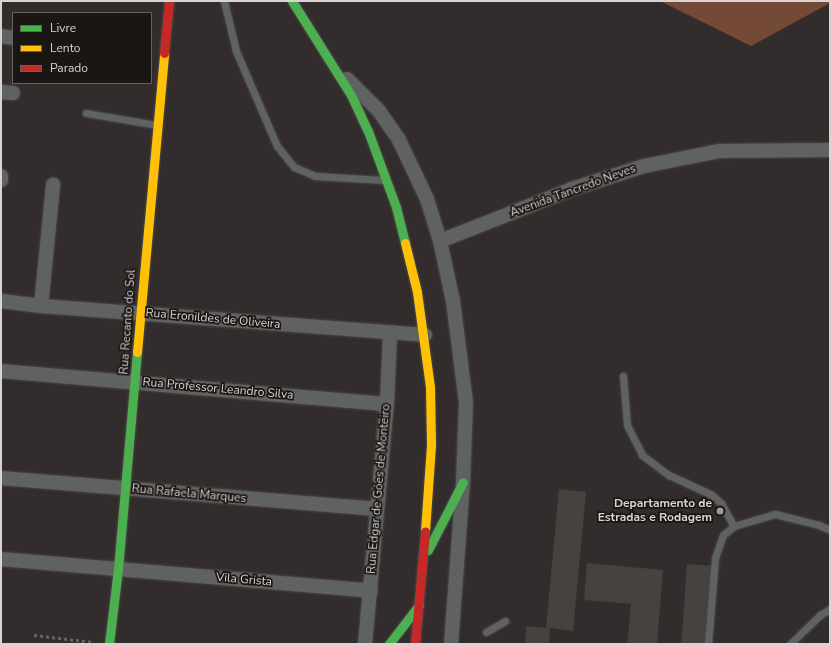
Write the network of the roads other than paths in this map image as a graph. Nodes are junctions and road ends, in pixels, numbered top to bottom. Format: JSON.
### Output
{"nodes":[{"id":1,"x":169,"y":1,"type":"edge"},
{"id":2,"x":224,"y":1,"type":"edge"},
{"id":3,"x":292,"y":1,"type":"edge"},
{"id":4,"x":1,"y":36,"type":"edge"},
{"id":5,"x":12,"y":38,"type":"edge"},
{"id":6,"x":333,"y":66,"type":"junction"},
{"id":7,"x":86,"y":113,"type":"dead end"},
{"id":8,"x":157,"y":125,"type":"junction"},
{"id":9,"x":830,"y":150,"type":"edge"},
{"id":10,"x":1,"y":176,"type":"edge"},
{"id":11,"x":1,"y":180,"type":"edge"},
{"id":12,"x":387,"y":180,"type":"junction"},
{"id":13,"x":53,"y":185,"type":"dead end"},
{"id":14,"x":440,"y":241,"type":"junction"},
{"id":15,"x":1,"y":301,"type":"edge"},
{"id":16,"x":41,"y":306,"type":"junction"},
{"id":17,"x":140,"y":313,"type":"junction"},
{"id":18,"x":390,"y":334,"type":"junction"},
{"id":19,"x":425,"y":335,"type":"junction"},
{"id":20,"x":1,"y":371,"type":"edge"},
{"id":21,"x":623,"y":376,"type":"dead end"},
{"id":22,"x":136,"y":382,"type":"junction"},
{"id":23,"x":387,"y":404,"type":"junction"},
{"id":24,"x":1,"y":478,"type":"edge"},
{"id":25,"x":463,"y":482,"type":"junction"},
{"id":26,"x":125,"y":489,"type":"junction"},
{"id":27,"x":377,"y":509,"type":"junction"},
{"id":28,"x":734,"y":526,"type":"junction"},
{"id":29,"x":830,"y":530,"type":"edge"},
{"id":30,"x":1,"y":559,"type":"edge"},
{"id":31,"x":423,"y":560,"type":"junction"},
{"id":32,"x":118,"y":569,"type":"junction"},
{"id":33,"x":371,"y":591,"type":"junction"},
{"id":34,"x":419,"y":606,"type":"junction"},
{"id":35,"x":830,"y":609,"type":"edge"},
{"id":36,"x":505,"y":621,"type":"dead end"},
{"id":37,"x":486,"y":632,"type":"dead end"},
{"id":38,"x":109,"y":644,"type":"edge"},
{"id":39,"x":365,"y":644,"type":"edge"},
{"id":40,"x":389,"y":644,"type":"edge"},
{"id":41,"x":415,"y":644,"type":"edge"},
{"id":42,"x":451,"y":644,"type":"edge"},
{"id":43,"x":708,"y":644,"type":"edge"},
{"id":44,"x":790,"y":644,"type":"edge"}],
"edges":[{"from":1,"to":8,"type":"main road","name":"Rua Recanto do Sol"},
{"from":2,"to":12,"type":"lane"},
{"from":3,"to":6,"type":"main road"},
{"from":4,"to":5,"type":"street"},
{"from":6,"to":12,"type":"main road"},
{"from":6,"to":14,"type":"street"},
{"from":7,"to":8,"type":"lane"},
{"from":8,"to":17,"type":"main road","name":"Rua Recanto do Sol"},
{"from":9,"to":14,"type":"street","name":"Avenida Tancredo Neves"},
{"from":10,"to":11,"type":"street"},
{"from":12,"to":19,"type":"main road"},
{"from":13,"to":16,"type":"street"},
{"from":14,"to":25,"type":"street"},
{"from":15,"to":16,"type":"street","name":"Rua Eronildes de Oliveira"},
{"from":16,"to":17,"type":"street","name":"Rua Eronildes de Oliveira"},
{"from":17,"to":18,"type":"street","name":"Rua Eronildes de Oliveira"},
{"from":17,"to":22,"type":"main road","name":"Rua Recanto do Sol"},
{"from":18,"to":19,"type":"street","name":"Rua Eronildes de Oliveira"},
{"from":18,"to":23,"type":"street","name":"Rua Edgar de Góes de Monteiro"},
{"from":19,"to":31,"type":"main road"},
{"from":20,"to":22,"type":"street","name":"Rua Professor Leandro Silva"},
{"from":21,"to":28,"type":"lane"},
{"from":22,"to":23,"type":"street","name":"Rua Professor Leandro Silva"},
{"from":22,"to":26,"type":"main road","name":"Rua Recanto do Sol"},
{"from":23,"to":27,"type":"street","name":"Rua Edgar de Góes de Monteiro"},
{"from":24,"to":26,"type":"street","name":"Rua Rafaela Marques"},
{"from":25,"to":31,"type":"main road"},
{"from":25,"to":42,"type":"street"},
{"from":26,"to":27,"type":"street","name":"Rua Rafaela Marques"},
{"from":26,"to":32,"type":"main road","name":"Rua Recanto do Sol"},
{"from":27,"to":33,"type":"street","name":"Rua Edgar de Góes de Monteiro"},
{"from":28,"to":29,"type":"lane"},
{"from":28,"to":43,"type":"lane"},
{"from":30,"to":32,"type":"street","name":"Vila Grista"},
{"from":31,"to":34,"type":"main road"},
{"from":32,"to":33,"type":"street","name":"Vila Grista"},
{"from":32,"to":38,"type":"main road","name":"Rua Recanto do Sol"},
{"from":33,"to":39,"type":"street","name":"Rua Edgar de Góes de Monteiro"},
{"from":34,"to":40,"type":"main road"},
{"from":34,"to":41,"type":"main road"},
{"from":35,"to":44,"type":"lane"},
{"from":36,"to":37,"type":"lane"}]}
